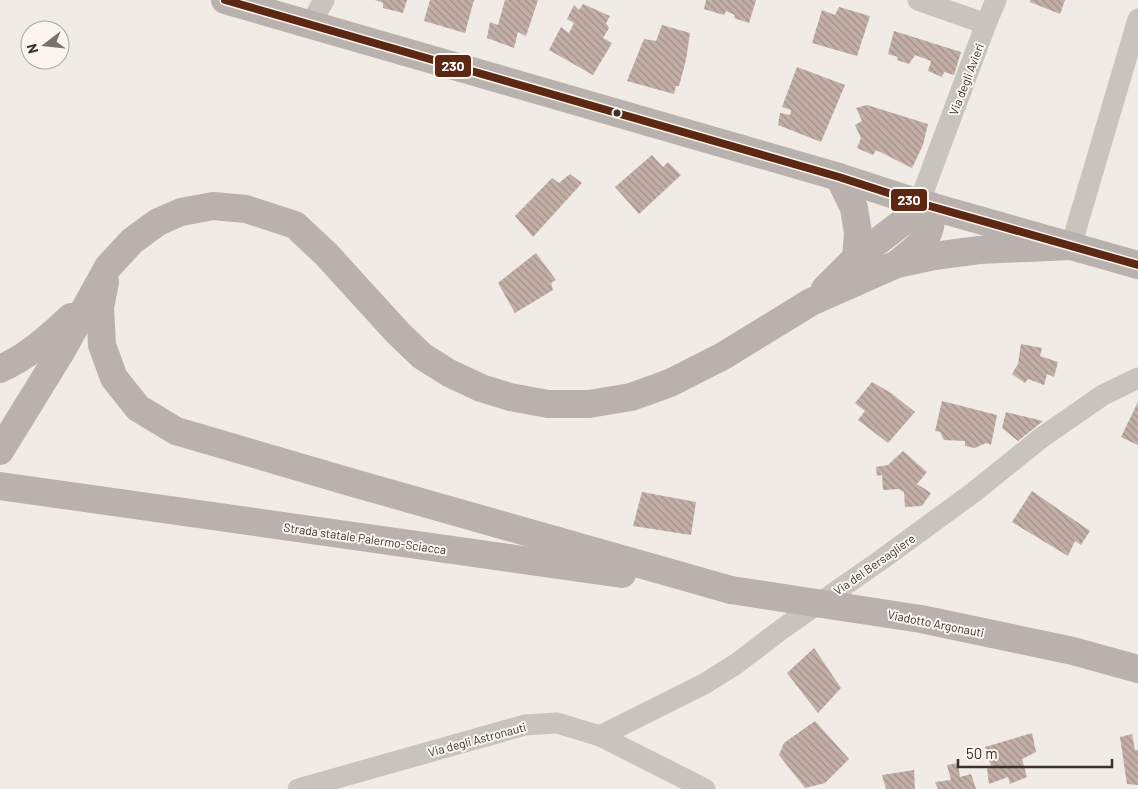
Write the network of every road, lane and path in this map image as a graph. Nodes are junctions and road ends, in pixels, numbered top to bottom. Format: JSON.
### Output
{"nodes":[{"id":1,"x":225,"y":0,"type":"edge"},
{"id":2,"x":324,"y":0,"type":"edge"},
{"id":3,"x":918,"y":0,"type":"edge"},
{"id":4,"x":996,"y":0,"type":"edge"},
{"id":5,"x":1138,"y":19,"type":"edge"},
{"id":6,"x":986,"y":24,"type":"junction"},
{"id":7,"x":310,"y":25,"type":"junction"},
{"id":8,"x":839,"y":177,"type":"junction"},
{"id":9,"x":925,"y":204,"type":"junction"},
{"id":10,"x":1071,"y":246,"type":"junction"},
{"id":11,"x":856,"y":258,"type":"junction"},
{"id":12,"x":897,"y":264,"type":"junction"},
{"id":13,"x":1138,"y":265,"type":"edge"},
{"id":14,"x":108,"y":267,"type":"junction"},
{"id":15,"x":811,"y":302,"type":"junction"},
{"id":16,"x":54,"y":346,"type":"junction"},
{"id":17,"x":0,"y":369,"type":"edge"},
{"id":18,"x":1138,"y":378,"type":"edge"},
{"id":19,"x":0,"y":451,"type":"edge"},
{"id":20,"x":0,"y":486,"type":"edge"},
{"id":21,"x":731,"y":590,"type":"junction"},
{"id":22,"x":1138,"y":669,"type":"edge"},
{"id":23,"x":600,"y":736,"type":"junction"},
{"id":24,"x":298,"y":789,"type":"edge"},
{"id":25,"x":705,"y":789,"type":"edge"}],
"edges":[{"from":1,"to":7,"type":"main road"},
{"from":2,"to":7,"type":"street"},
{"from":3,"to":6,"type":"street"},
{"from":4,"to":6,"type":"street","name":"Via degli Avieri"},
{"from":5,"to":10,"type":"street"},
{"from":6,"to":9,"type":"street","name":"Via degli Avieri"},
{"from":7,"to":8,"type":"main road"},
{"from":8,"to":9,"type":"main road"},
{"from":8,"to":11,"type":"main road"},
{"from":9,"to":10,"type":"main road"},
{"from":9,"to":11,"type":"main road"},
{"from":9,"to":12,"type":"main road"},
{"from":10,"to":12,"type":"main road"},
{"from":10,"to":13,"type":"main road"},
{"from":11,"to":15,"type":"main road"},
{"from":12,"to":15,"type":"main road"},
{"from":14,"to":15,"type":"main road"},
{"from":14,"to":16,"type":"main road"},
{"from":14,"to":21,"type":"main road"},
{"from":16,"to":17,"type":"main road"},
{"from":16,"to":19,"type":"main road"},
{"from":18,"to":23,"type":"street","name":"Via del Bersagliere"},
{"from":20,"to":21,"type":"main road","name":"Strada statale Palermo-Sciacca"},
{"from":21,"to":22,"type":"main road","name":"Viadotto Argonauti","bridge":true},
{"from":23,"to":24,"type":"street","name":"Via degli Astronauti"},
{"from":23,"to":25,"type":"street","name":"Via degli Astronauti"}]}
